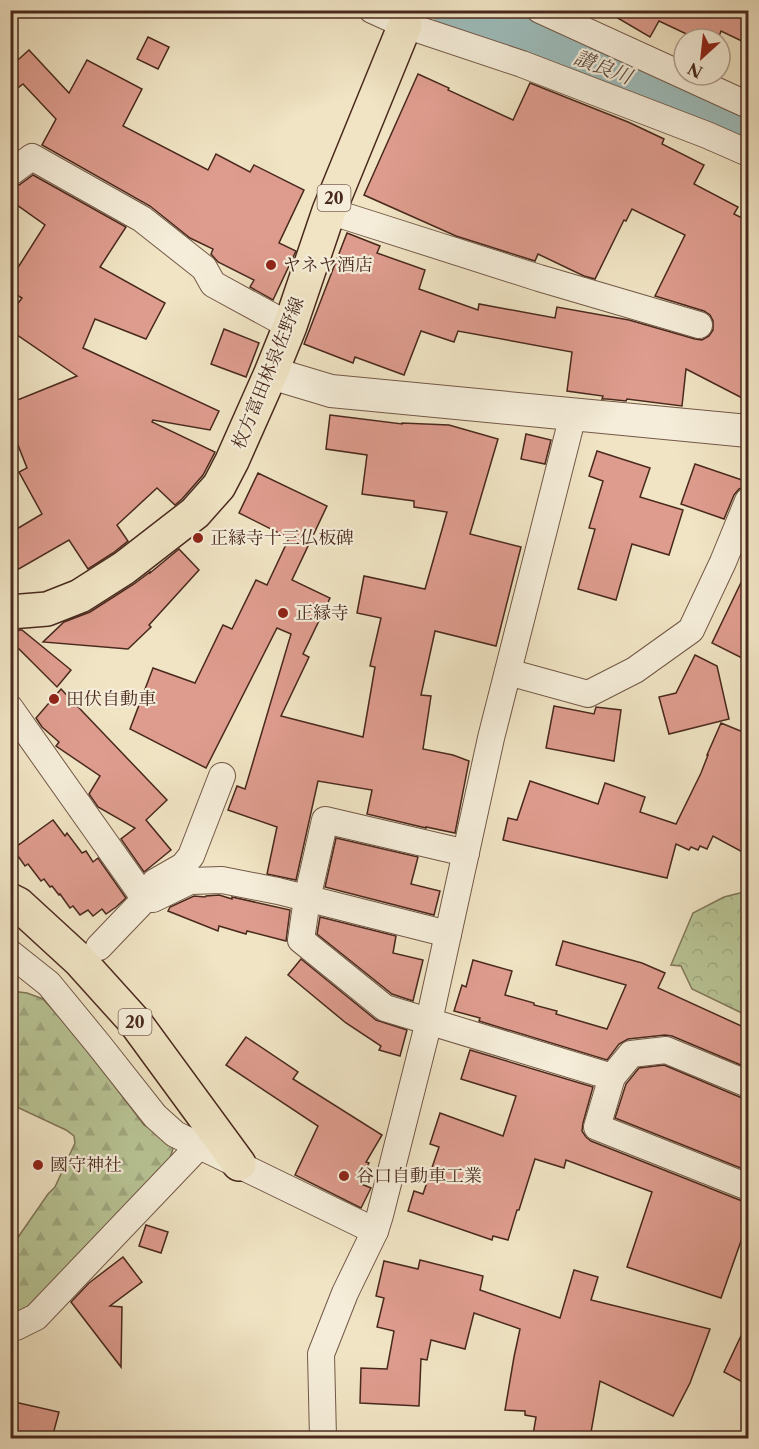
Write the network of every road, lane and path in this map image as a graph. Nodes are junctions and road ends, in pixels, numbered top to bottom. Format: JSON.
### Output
{"nodes":[{"id":1,"x":372,"y":10,"type":"edge"},
{"id":2,"x":540,"y":10,"type":"edge"},
{"id":3,"x":407,"y":18,"type":"edge"},
{"id":4,"x":748,"y":105,"type":"edge"},
{"id":5,"x":748,"y":153,"type":"edge"},
{"id":6,"x":10,"y":173,"type":"edge"},
{"id":7,"x":329,"y":211,"type":"junction"},
{"id":8,"x":699,"y":325,"type":"dead end"},
{"id":9,"x":290,"y":326,"type":"junction"},
{"id":10,"x":271,"y":373,"type":"junction"},
{"id":11,"x":573,"y":415,"type":"junction"},
{"id":12,"x":748,"y":431,"type":"edge"},
{"id":13,"x":748,"y":501,"type":"edge"},
{"id":14,"x":10,"y":612,"type":"edge"},
{"id":15,"x":508,"y":672,"type":"junction"},
{"id":16,"x":10,"y":708,"type":"edge"},
{"id":17,"x":222,"y":776,"type":"dead end"},
{"id":18,"x":466,"y":853,"type":"junction"},
{"id":19,"x":142,"y":895,"type":"junction"},
{"id":20,"x":307,"y":899,"type":"junction"},
{"id":21,"x":10,"y":900,"type":"edge"},
{"id":22,"x":448,"y":934,"type":"junction"},
{"id":23,"x":99,"y":947,"type":"dead end"},
{"id":24,"x":10,"y":953,"type":"edge"},
{"id":25,"x":429,"y":1021,"type":"junction"},
{"id":26,"x":612,"y":1077,"type":"junction"},
{"id":27,"x":748,"y":1084,"type":"edge"},
{"id":28,"x":200,"y":1146,"type":"junction"},
{"id":29,"x":239,"y":1164,"type":"junction"},
{"id":30,"x":748,"y":1187,"type":"edge"},
{"id":31,"x":375,"y":1231,"type":"junction"},
{"id":32,"x":10,"y":1327,"type":"edge"},
{"id":33,"x":323,"y":1438,"type":"edge"}],
"edges":[{"from":1,"to":3,"type":"street"},
{"from":2,"to":4,"type":"street"},
{"from":3,"to":5,"type":"street"},
{"from":3,"to":7,"type":"main road","name":"枚方富田林泉佐野線","number":"20"},
{"from":6,"to":9,"type":"street"},
{"from":7,"to":8,"type":"street"},
{"from":7,"to":9,"type":"main road","name":"枚方富田林泉佐野線","number":"20"},
{"from":9,"to":10,"type":"main road","name":"枚方富田林泉佐野線","number":"20"},
{"from":10,"to":11,"type":"street"},
{"from":10,"to":14,"type":"main road","name":"枚方富田林泉佐野線","number":"20"},
{"from":11,"to":12,"type":"street"},
{"from":11,"to":15,"type":"street"},
{"from":13,"to":15,"type":"street"},
{"from":15,"to":18,"type":"street"},
{"from":16,"to":19,"type":"street"},
{"from":17,"to":19,"type":"street"},
{"from":18,"to":20,"type":"street"},
{"from":18,"to":22,"type":"street"},
{"from":19,"to":20,"type":"street"},
{"from":19,"to":23,"type":"street"},
{"from":20,"to":22,"type":"street"},
{"from":20,"to":25,"type":"street"},
{"from":21,"to":29,"type":"main road","number":"20"},
{"from":22,"to":25,"type":"street"},
{"from":24,"to":28,"type":"street"},
{"from":25,"to":26,"type":"street"},
{"from":25,"to":31,"type":"street"},
{"from":26,"to":27,"type":"street"},
{"from":26,"to":30,"type":"street"},
{"from":28,"to":29,"type":"street"},
{"from":28,"to":32,"type":"street"},
{"from":29,"to":31,"type":"street"},
{"from":31,"to":33,"type":"street"}]}
